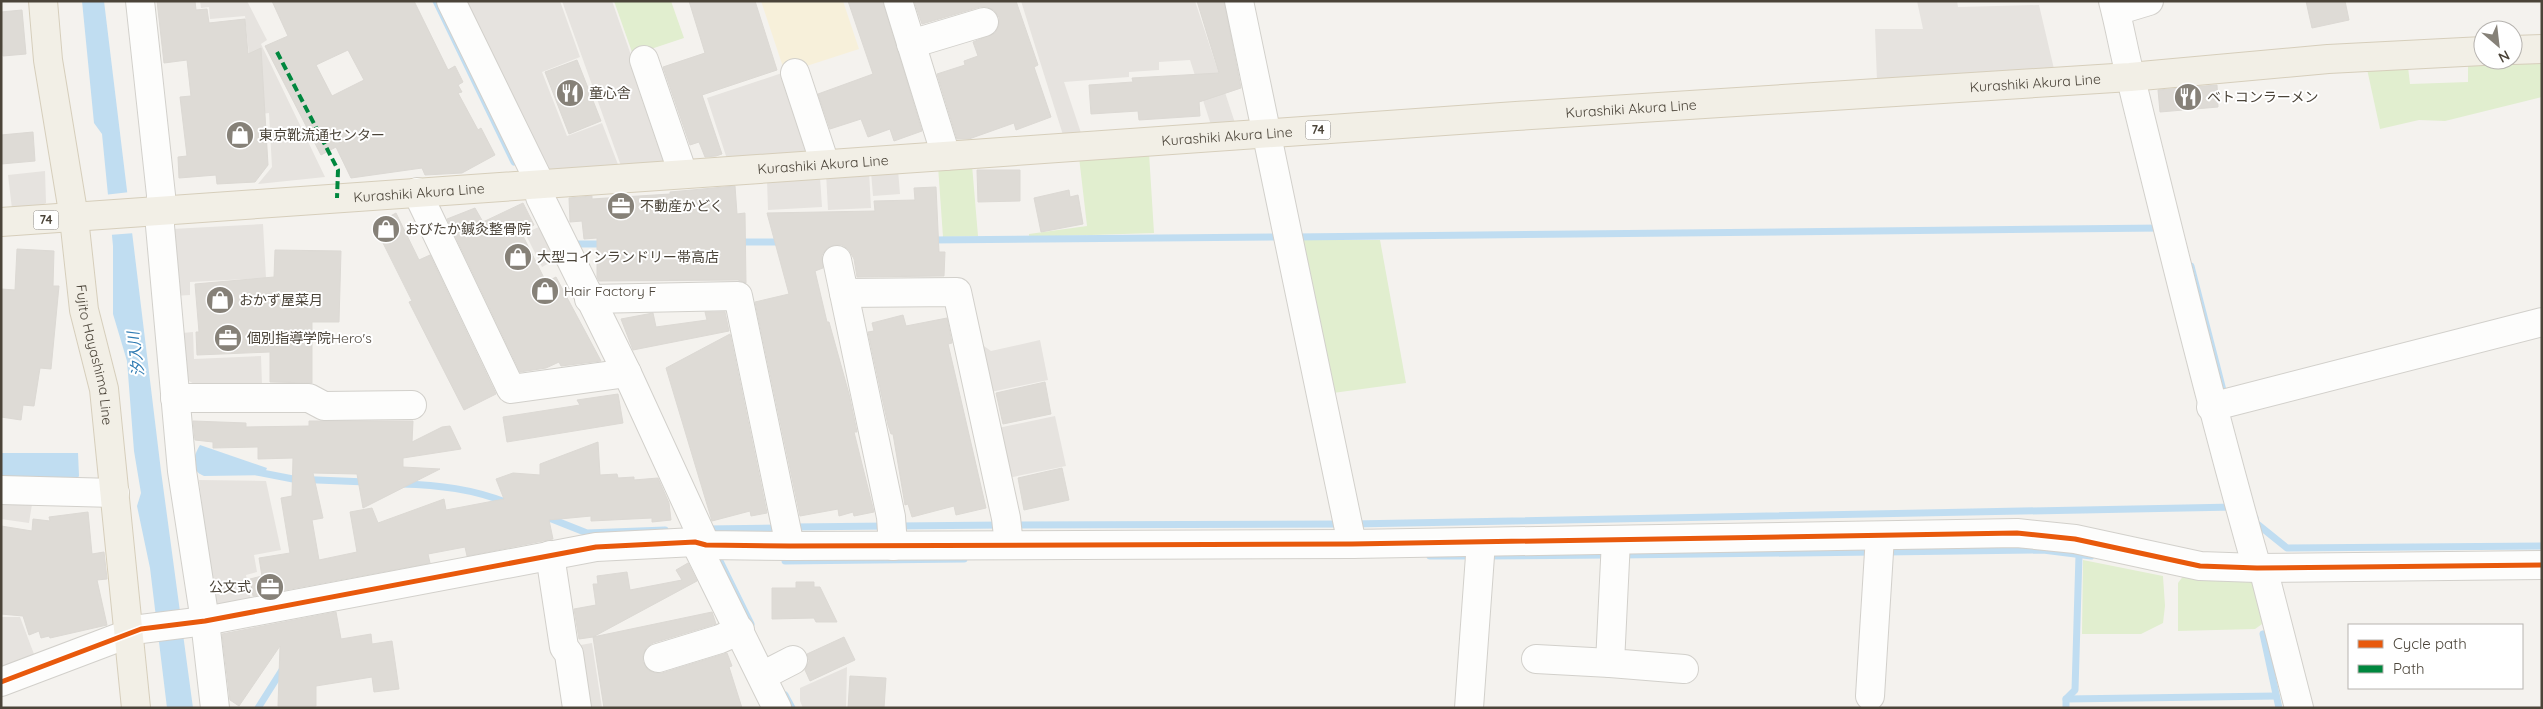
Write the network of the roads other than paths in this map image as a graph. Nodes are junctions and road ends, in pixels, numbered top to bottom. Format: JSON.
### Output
{"nodes":[{"id":1,"x":43,"y":1,"type":"edge"},
{"id":2,"x":140,"y":1,"type":"edge"},
{"id":3,"x":451,"y":1,"type":"edge"},
{"id":4,"x":898,"y":1,"type":"edge"},
{"id":5,"x":1239,"y":1,"type":"edge"},
{"id":6,"x":2127,"y":6,"type":"edge"},
{"id":7,"x":984,"y":22,"type":"dead end"},
{"id":8,"x":911,"y":44,"type":"junction"},
{"id":9,"x":2542,"y":49,"type":"edge"},
{"id":10,"x":2523,"y":50,"type":"edge"},
{"id":11,"x":2473,"y":52,"type":"edge"},
{"id":12,"x":644,"y":60,"type":"dead end"},
{"id":13,"x":795,"y":73,"type":"dead end"},
{"id":14,"x":2130,"y":77,"type":"junction"},
{"id":15,"x":1267,"y":134,"type":"junction"},
{"id":16,"x":946,"y":156,"type":"junction"},
{"id":17,"x":824,"y":164,"type":"junction"},
{"id":18,"x":683,"y":174,"type":"junction"},
{"id":19,"x":540,"y":184,"type":"junction"},
{"id":20,"x":417,"y":192,"type":"junction"},
{"id":21,"x":157,"y":211,"type":"junction"},
{"id":22,"x":82,"y":217,"type":"junction"},
{"id":23,"x":1,"y":222,"type":"edge"},
{"id":24,"x":837,"y":260,"type":"dead end"},
{"id":25,"x":844,"y":293,"type":"junction"},
{"id":26,"x":589,"y":299,"type":"junction"},
{"id":27,"x":2542,"y":322,"type":"edge"},
{"id":28,"x":627,"y":373,"type":"junction"},
{"id":29,"x":175,"y":398,"type":"junction"},
{"id":30,"x":412,"y":404,"type":"dead end"},
{"id":31,"x":2220,"y":405,"type":"junction"},
{"id":32,"x":1,"y":490,"type":"edge"},
{"id":33,"x":115,"y":493,"type":"junction"},
{"id":34,"x":1349,"y":531,"type":"junction"},
{"id":35,"x":892,"y":532,"type":"junction"},
{"id":36,"x":1008,"y":532,"type":"junction"},
{"id":37,"x":788,"y":534,"type":"junction"},
{"id":38,"x":700,"y":536,"type":"junction"},
{"id":39,"x":1880,"y":546,"type":"junction"},
{"id":40,"x":1616,"y":549,"type":"junction"},
{"id":41,"x":1480,"y":552,"type":"junction"},
{"id":42,"x":551,"y":563,"type":"junction"},
{"id":43,"x":2542,"y":565,"type":"edge"},
{"id":44,"x":2260,"y":568,"type":"junction"},
{"id":45,"x":201,"y":622,"type":"junction"},
{"id":46,"x":740,"y":630,"type":"junction"},
{"id":47,"x":134,"y":632,"type":"junction"},
{"id":48,"x":658,"y":658,"type":"dead end"},
{"id":49,"x":1536,"y":659,"type":"dead end"},
{"id":50,"x":1610,"y":663,"type":"junction"},
{"id":51,"x":1684,"y":669,"type":"dead end"},
{"id":52,"x":1,"y":682,"type":"edge"},
{"id":53,"x":1870,"y":696,"type":"dead end"},
{"id":54,"x":136,"y":708,"type":"edge"},
{"id":55,"x":215,"y":708,"type":"edge"},
{"id":56,"x":577,"y":708,"type":"edge"},
{"id":57,"x":777,"y":708,"type":"edge"},
{"id":58,"x":1469,"y":708,"type":"edge"},
{"id":59,"x":2299,"y":708,"type":"edge"}],
"edges":[{"from":1,"to":22,"type":"main road","name":"Fujito Hayashima Line"},
{"from":2,"to":21,"type":"street"},
{"from":3,"to":19,"type":"street"},
{"from":4,"to":8,"type":"street"},
{"from":5,"to":15,"type":"street"},
{"from":6,"to":14,"type":"street"},
{"from":7,"to":8,"type":"street"},
{"from":8,"to":16,"type":"street"},
{"from":9,"to":10,"type":"main road"},
{"from":11,"to":14,"type":"main road","name":"Kurashiki Akura Line","number":"74"},
{"from":12,"to":18,"type":"street"},
{"from":13,"to":17,"type":"street"},
{"from":14,"to":15,"type":"main road","name":"Kurashiki Akura Line","number":"74"},
{"from":14,"to":31,"type":"street"},
{"from":15,"to":16,"type":"main road","name":"Kurashiki Akura Line","number":"74"},
{"from":15,"to":34,"type":"street"},
{"from":16,"to":17,"type":"main road","name":"Kurashiki Akura Line","number":"74"},
{"from":17,"to":18,"type":"main road","name":"Kurashiki Akura Line","number":"74"},
{"from":18,"to":19,"type":"main road","name":"Kurashiki Akura Line","number":"74"},
{"from":19,"to":20,"type":"main road","name":"Kurashiki Akura Line","number":"74"},
{"from":19,"to":26,"type":"street"},
{"from":20,"to":21,"type":"main road","name":"Kurashiki Akura Line","number":"74"},
{"from":20,"to":28,"type":"street"},
{"from":21,"to":22,"type":"main road","name":"Kurashiki Akura Line","number":"74"},
{"from":21,"to":29,"type":"street"},
{"from":22,"to":23,"type":"main road","name":"Kurashiki Akura Line","number":"74"},
{"from":22,"to":33,"type":"main road","name":"Fujito Hayashima Line"},
{"from":24,"to":25,"type":"street"},
{"from":25,"to":35,"type":"street"},
{"from":25,"to":36,"type":"street"},
{"from":26,"to":28,"type":"street"},
{"from":26,"to":37,"type":"street"},
{"from":27,"to":31,"type":"street"},
{"from":28,"to":38,"type":"street"},
{"from":29,"to":30,"type":"street"},
{"from":29,"to":45,"type":"street"},
{"from":31,"to":44,"type":"street"},
{"from":32,"to":33,"type":"street"},
{"from":33,"to":47,"type":"main road","name":"Fujito Hayashima Line"},
{"from":34,"to":36,"type":"street"},
{"from":34,"to":41,"type":"street"},
{"from":35,"to":36,"type":"street"},
{"from":35,"to":37,"type":"street"},
{"from":37,"to":38,"type":"street"},
{"from":38,"to":42,"type":"street"},
{"from":38,"to":46,"type":"street"},
{"from":39,"to":40,"type":"street"},
{"from":39,"to":44,"type":"street"},
{"from":39,"to":53,"type":"street"},
{"from":40,"to":41,"type":"street"},
{"from":40,"to":50,"type":"street"},
{"from":41,"to":58,"type":"street"},
{"from":42,"to":45,"type":"street"},
{"from":42,"to":56,"type":"street"},
{"from":43,"to":44,"type":"street"},
{"from":44,"to":59,"type":"street"},
{"from":45,"to":47,"type":"street"},
{"from":45,"to":55,"type":"street"},
{"from":46,"to":48,"type":"street"},
{"from":46,"to":57,"type":"street"},
{"from":47,"to":52,"type":"street"},
{"from":47,"to":54,"type":"main road","name":"Fujito Hayashima Line"},
{"from":49,"to":50,"type":"street"},
{"from":50,"to":51,"type":"street"}]}
